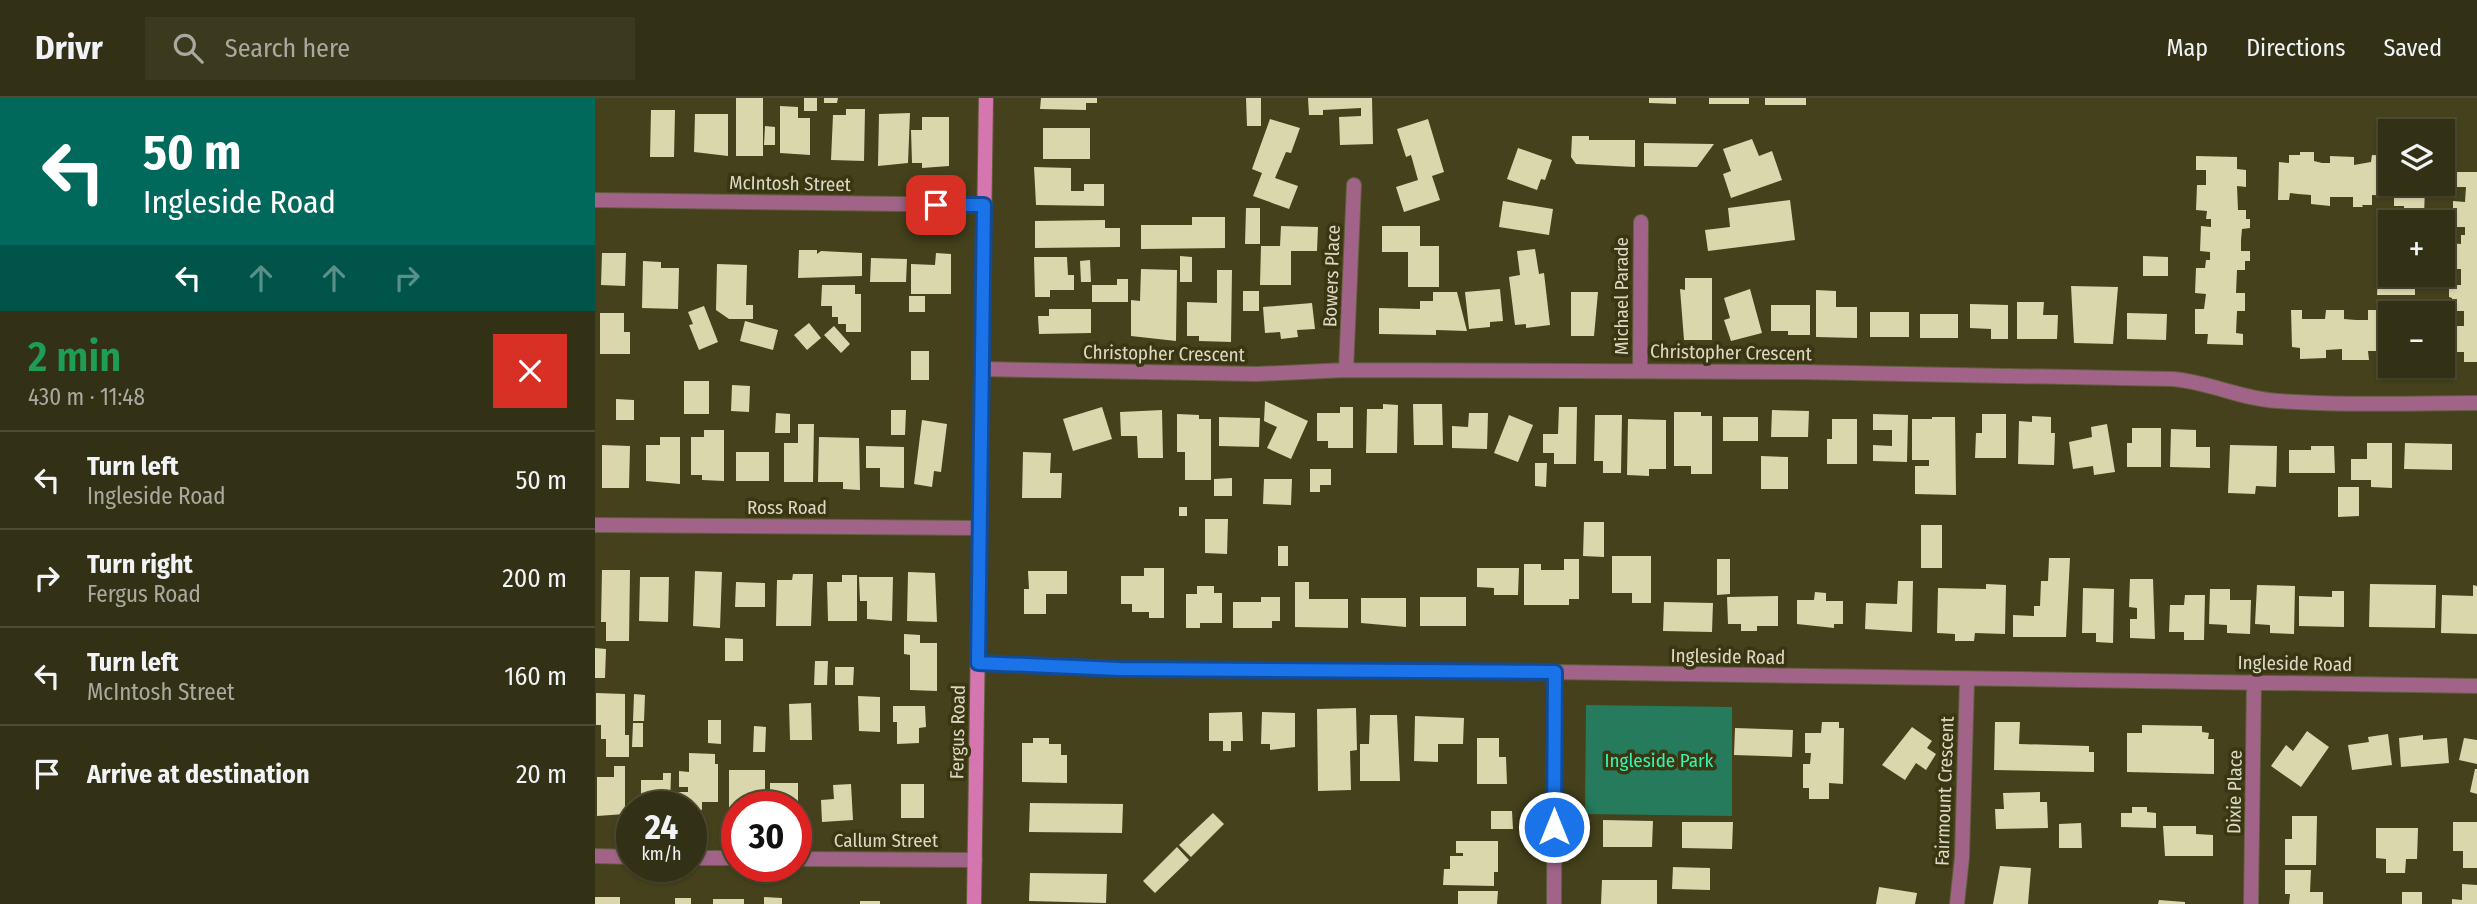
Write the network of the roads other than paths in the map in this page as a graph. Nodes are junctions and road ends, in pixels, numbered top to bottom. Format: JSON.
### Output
{"nodes":[{"id":1,"x":986,"y":98,"type":"edge"},
{"id":2,"x":1354,"y":185,"type":"dead end"},
{"id":3,"x":595,"y":200,"type":"edge"},
{"id":4,"x":984,"y":205,"type":"junction"},
{"id":5,"x":1641,"y":222,"type":"dead end"},
{"id":6,"x":981,"y":369,"type":"junction"},
{"id":7,"x":1346,"y":370,"type":"junction"},
{"id":8,"x":1640,"y":371,"type":"junction"},
{"id":9,"x":2477,"y":403,"type":"edge"},
{"id":10,"x":595,"y":525,"type":"edge"},
{"id":11,"x":979,"y":528,"type":"junction"},
{"id":12,"x":978,"y":663,"type":"junction"},
{"id":13,"x":1555,"y":672,"type":"junction"},
{"id":14,"x":1967,"y":680,"type":"junction"},
{"id":15,"x":2254,"y":681,"type":"junction"},
{"id":16,"x":2477,"y":686,"type":"edge"},
{"id":17,"x":595,"y":856,"type":"edge"},
{"id":18,"x":616,"y":857,"type":"edge"},
{"id":19,"x":812,"y":859,"type":"edge"},
{"id":20,"x":975,"y":860,"type":"junction"},
{"id":21,"x":974,"y":904,"type":"edge"},
{"id":22,"x":1554,"y":904,"type":"edge"},
{"id":23,"x":1957,"y":904,"type":"edge"},
{"id":24,"x":2251,"y":904,"type":"edge"}],
"edges":[{"from":1,"to":4,"type":"street","name":"Fergus Road"},
{"from":2,"to":7,"type":"street","name":"Bowers Place"},
{"from":3,"to":4,"type":"street","name":"McIntosh Street"},
{"from":4,"to":6,"type":"street","name":"Fergus Road"},
{"from":5,"to":8,"type":"street","name":"Michael Parade"},
{"from":6,"to":7,"type":"street","name":"Christopher Crescent"},
{"from":6,"to":11,"type":"street","name":"Fergus Road"},
{"from":7,"to":8,"type":"street","name":"Christopher Crescent"},
{"from":8,"to":9,"type":"street","name":"Christopher Crescent"},
{"from":10,"to":11,"type":"street","name":"Ross Road"},
{"from":11,"to":12,"type":"street","name":"Fergus Road"},
{"from":12,"to":13,"type":"street","name":"Ingleside Road"},
{"from":12,"to":20,"type":"street","name":"Fergus Road"},
{"from":13,"to":14,"type":"street","name":"Ingleside Road"},
{"from":13,"to":22,"type":"street"},
{"from":14,"to":15,"type":"street","name":"Ingleside Road"},
{"from":14,"to":23,"type":"street","name":"Fairmount Crescent"},
{"from":15,"to":16,"type":"street","name":"Ingleside Road"},
{"from":15,"to":24,"type":"street","name":"Dixie Place"},
{"from":17,"to":18,"type":"street"},
{"from":19,"to":20,"type":"street","name":"Callum Street"},
{"from":20,"to":21,"type":"street","name":"Fergus Road"}]}
